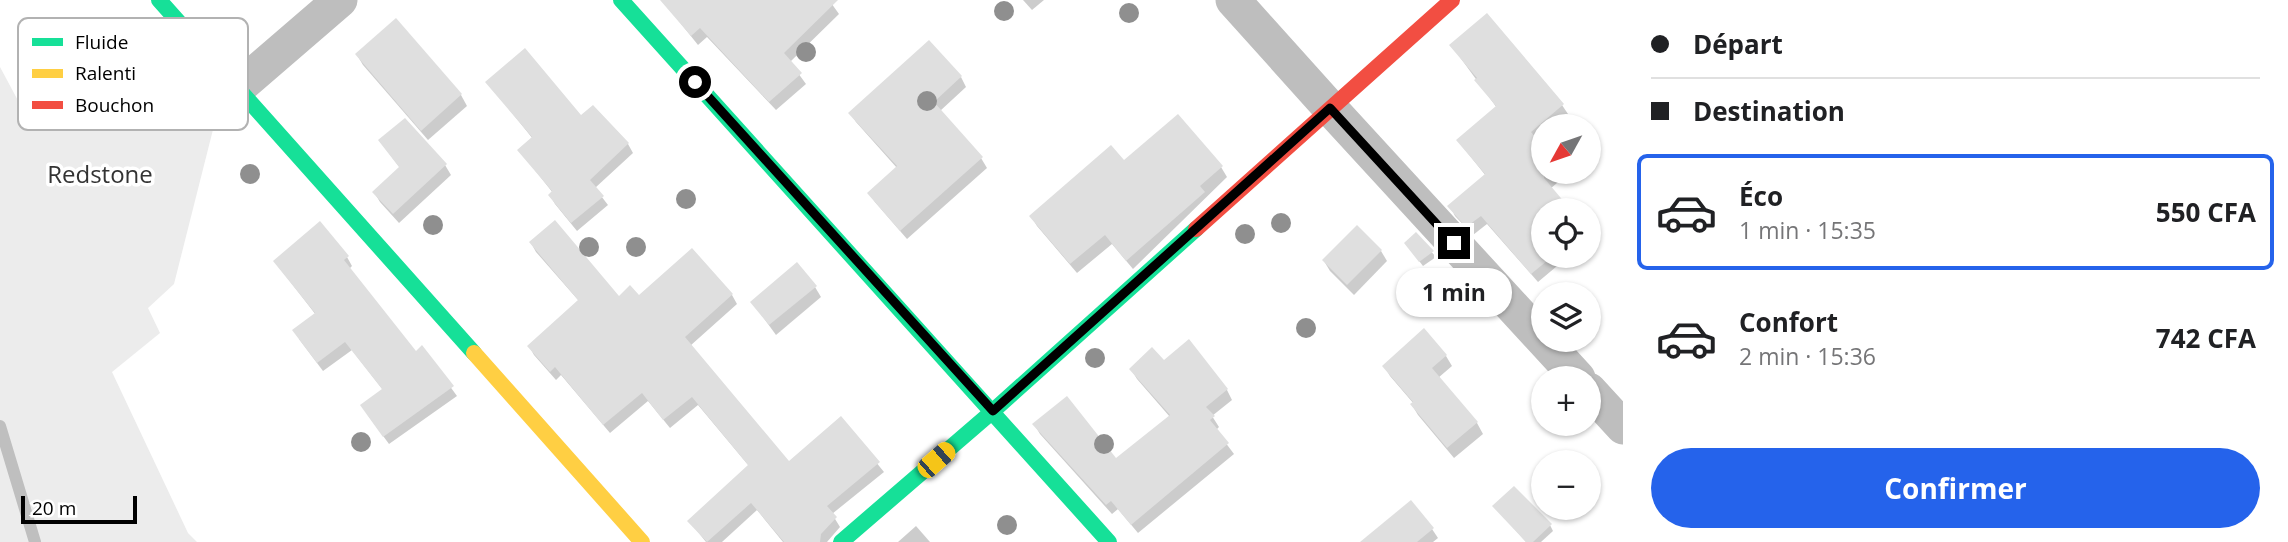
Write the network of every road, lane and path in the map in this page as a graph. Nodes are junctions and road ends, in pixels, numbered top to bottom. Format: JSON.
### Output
{"nodes":[{"id":1,"x":159,"y":0,"type":"edge"},
{"id":2,"x":340,"y":0,"type":"edge"},
{"id":3,"x":621,"y":0,"type":"edge"},
{"id":4,"x":1233,"y":0,"type":"edge"},
{"id":5,"x":1448,"y":1,"type":"edge"},
{"id":6,"x":175,"y":18,"type":"edge"},
{"id":7,"x":248,"y":79,"type":"edge"},
{"id":8,"x":248,"y":101,"type":"edge"},
{"id":9,"x":1330,"y":108,"type":"junction"},
{"id":10,"x":1567,"y":366,"type":"edge"},
{"id":11,"x":1601,"y":403,"type":"edge"},
{"id":12,"x":993,"y":411,"type":"junction"},
{"id":13,"x":1623,"y":427,"type":"edge"},
{"id":14,"x":642,"y":542,"type":"edge"},
{"id":15,"x":841,"y":542,"type":"edge"},
{"id":16,"x":1109,"y":542,"type":"edge"}],
"edges":[{"from":1,"to":6,"type":"street"},
{"from":2,"to":7,"type":"street"},
{"from":3,"to":12,"type":"street"},
{"from":4,"to":9,"type":"street"},
{"from":5,"to":9,"type":"street"},
{"from":8,"to":14,"type":"street"},
{"from":9,"to":10,"type":"street"},
{"from":9,"to":12,"type":"street"},
{"from":11,"to":13,"type":"street"},
{"from":12,"to":15,"type":"street"},
{"from":12,"to":16,"type":"street"}]}
